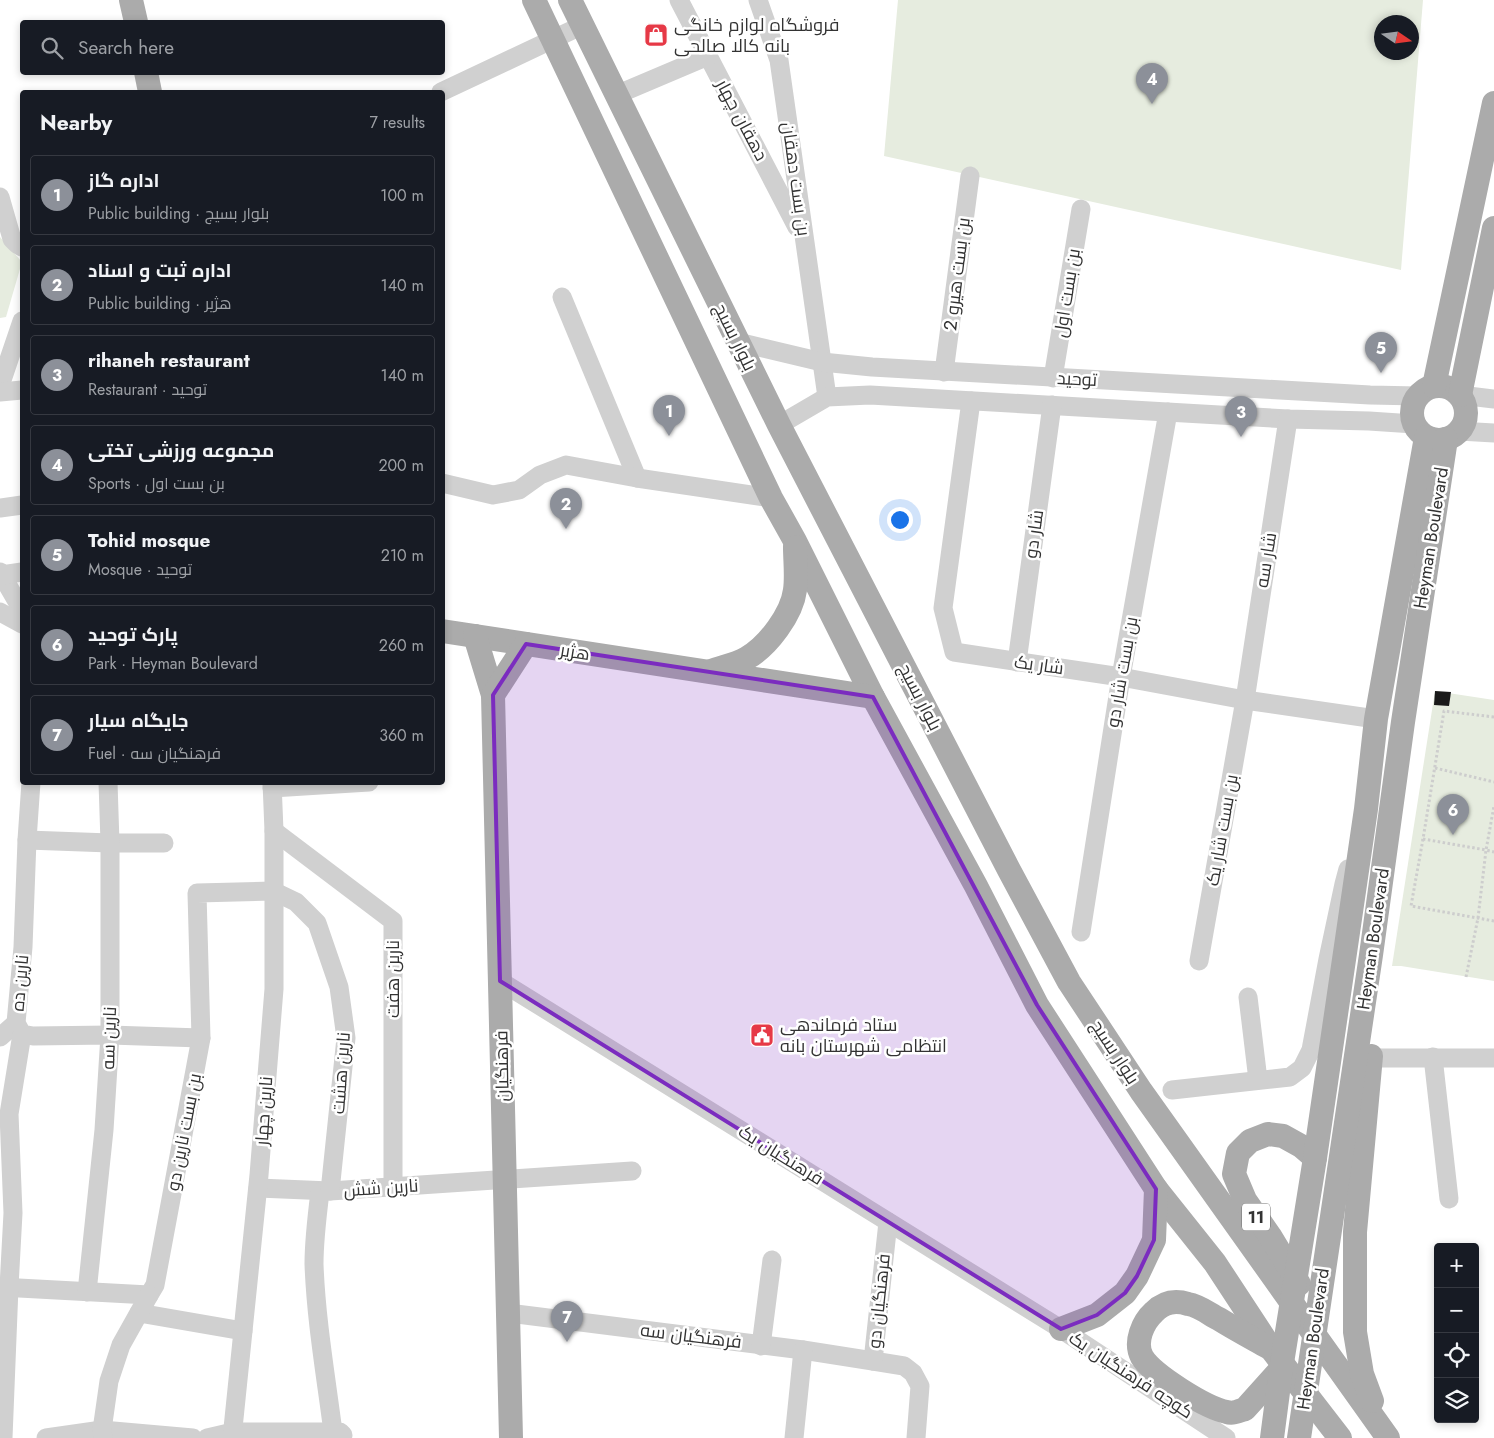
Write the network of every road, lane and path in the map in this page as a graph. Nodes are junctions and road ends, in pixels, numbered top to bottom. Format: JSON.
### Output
{"nodes":[{"id":1,"x":131,"y":0,"type":"edge"},
{"id":2,"x":534,"y":0,"type":"edge"},
{"id":3,"x":570,"y":0,"type":"edge"},
{"id":4,"x":679,"y":0,"type":"edge"},
{"id":5,"x":758,"y":0,"type":"edge"},
{"id":6,"x":136,"y":20,"type":"edge"},
{"id":7,"x":583,"y":26,"type":"junction"},
{"id":8,"x":553,"y":40,"type":"junction"},
{"id":9,"x":708,"y":56,"type":"junction"},
{"id":10,"x":147,"y":75,"type":"edge"},
{"id":11,"x":150,"y":90,"type":"edge"},
{"id":12,"x":445,"y":90,"type":"edge"},
{"id":13,"x":616,"y":95,"type":"junction"},
{"id":14,"x":1494,"y":103,"type":"edge"},
{"id":15,"x":970,"y":176,"type":"dead end"},
{"id":16,"x":0,"y":197,"type":"edge"},
{"id":17,"x":1081,"y":209,"type":"dead end"},
{"id":18,"x":1469,"y":217,"type":"junction"},
{"id":19,"x":1494,"y":222,"type":"edge"},
{"id":20,"x":1494,"y":228,"type":"edge"},
{"id":21,"x":804,"y":240,"type":"junction"},
{"id":22,"x":20,"y":246,"type":"edge"},
{"id":23,"x":562,"y":297,"type":"dead end"},
{"id":24,"x":20,"y":327,"type":"edge"},
{"id":25,"x":738,"y":342,"type":"junction"},
{"id":26,"x":822,"y":362,"type":"junction"},
{"id":27,"x":944,"y":372,"type":"junction"},
{"id":28,"x":1053,"y":378,"type":"junction"},
{"id":29,"x":0,"y":386,"type":"edge"},
{"id":30,"x":20,"y":390,"type":"edge"},
{"id":31,"x":1426,"y":391,"type":"junction"},
{"id":32,"x":0,"y":392,"type":"edge"},
{"id":33,"x":1370,"y":395,"type":"junction"},
{"id":34,"x":1460,"y":396,"type":"junction"},
{"id":35,"x":827,"y":397,"type":"junction"},
{"id":36,"x":1494,"y":398,"type":"edge"},
{"id":37,"x":972,"y":401,"type":"junction"},
{"id":38,"x":1052,"y":406,"type":"junction"},
{"id":39,"x":1168,"y":412,"type":"junction"},
{"id":40,"x":1288,"y":419,"type":"junction"},
{"id":41,"x":1369,"y":421,"type":"junction"},
{"id":42,"x":779,"y":425,"type":"junction"},
{"id":43,"x":1437,"y":433,"type":"junction"},
{"id":44,"x":1494,"y":433,"type":"edge"},
{"id":45,"x":637,"y":478,"type":"junction"},
{"id":46,"x":445,"y":484,"type":"edge"},
{"id":47,"x":771,"y":498,"type":"junction"},
{"id":48,"x":20,"y":505,"type":"edge"},
{"id":49,"x":0,"y":508,"type":"edge"},
{"id":50,"x":796,"y":542,"type":"junction"},
{"id":51,"x":20,"y":572,"type":"edge"},
{"id":52,"x":1,"y":573,"type":"edge"},
{"id":53,"x":20,"y":606,"type":"edge"},
{"id":54,"x":0,"y":612,"type":"edge"},
{"id":55,"x":20,"y":623,"type":"edge"},
{"id":56,"x":445,"y":631,"type":"edge"},
{"id":57,"x":475,"y":636,"type":"junction"},
{"id":58,"x":526,"y":644,"type":"junction"},
{"id":59,"x":1016,"y":662,"type":"junction"},
{"id":60,"x":707,"y":672,"type":"junction"},
{"id":61,"x":1121,"y":677,"type":"junction"},
{"id":62,"x":493,"y":695,"type":"junction"},
{"id":63,"x":873,"y":697,"type":"junction"},
{"id":64,"x":1245,"y":700,"type":"junction"},
{"id":65,"x":1494,"y":717,"type":"edge"},
{"id":66,"x":1376,"y":719,"type":"junction"},
{"id":67,"x":1435,"y":768,"type":"junction"},
{"id":68,"x":1494,"y":782,"type":"edge"},
{"id":69,"x":31,"y":785,"type":"edge"},
{"id":70,"x":108,"y":785,"type":"edge"},
{"id":71,"x":272,"y":785,"type":"edge"},
{"id":72,"x":1494,"y":806,"type":"edge"},
{"id":73,"x":1366,"y":809,"type":"junction"},
{"id":74,"x":274,"y":831,"type":"junction"},
{"id":75,"x":27,"y":840,"type":"junction"},
{"id":76,"x":1423,"y":840,"type":"junction"},
{"id":77,"x":110,"y":843,"type":"junction"},
{"id":78,"x":164,"y":843,"type":"dead end"},
{"id":79,"x":1486,"y":850,"type":"junction"},
{"id":80,"x":1494,"y":852,"type":"edge"},
{"id":81,"x":1009,"y":870,"type":"junction"},
{"id":82,"x":976,"y":886,"type":"junction"},
{"id":83,"x":274,"y":890,"type":"junction"},
{"id":84,"x":1478,"y":918,"type":"junction"},
{"id":85,"x":1494,"y":920,"type":"edge"},
{"id":86,"x":1080,"y":932,"type":"dead end"},
{"id":87,"x":1371,"y":955,"type":"junction"},
{"id":88,"x":1199,"y":960,"type":"dead end"},
{"id":89,"x":1466,"y":976,"type":"dead end"},
{"id":90,"x":500,"y":982,"type":"junction"},
{"id":91,"x":1248,"y":997,"type":"dead end"},
{"id":92,"x":19,"y":1028,"type":"junction"},
{"id":93,"x":110,"y":1035,"type":"junction"},
{"id":94,"x":0,"y":1037,"type":"edge"},
{"id":95,"x":201,"y":1038,"type":"junction"},
{"id":96,"x":1370,"y":1058,"type":"junction"},
{"id":97,"x":1433,"y":1058,"type":"junction"},
{"id":98,"x":1494,"y":1058,"type":"edge"},
{"id":99,"x":1258,"y":1080,"type":"junction"},
{"id":100,"x":1172,"y":1090,"type":"dead end"},
{"id":101,"x":1314,"y":1164,"type":"junction"},
{"id":102,"x":632,"y":1172,"type":"dead end"},
{"id":103,"x":505,"y":1180,"type":"junction"},
{"id":104,"x":392,"y":1187,"type":"junction"},
{"id":105,"x":258,"y":1188,"type":"junction"},
{"id":106,"x":1156,"y":1189,"type":"junction"},
{"id":107,"x":325,"y":1191,"type":"junction"},
{"id":108,"x":1449,"y":1200,"type":"dead end"},
{"id":109,"x":888,"y":1222,"type":"junction"},
{"id":110,"x":772,"y":1260,"type":"dead end"},
{"id":111,"x":4,"y":1287,"type":"edge"},
{"id":112,"x":87,"y":1292,"type":"junction"},
{"id":113,"x":149,"y":1295,"type":"junction"},
{"id":114,"x":139,"y":1313,"type":"junction"},
{"id":115,"x":508,"y":1313,"type":"junction"},
{"id":116,"x":1061,"y":1329,"type":"junction"},
{"id":117,"x":243,"y":1331,"type":"junction"},
{"id":118,"x":760,"y":1346,"type":"junction"},
{"id":119,"x":803,"y":1350,"type":"junction"},
{"id":120,"x":1331,"y":1358,"type":"junction"},
{"id":121,"x":1276,"y":1359,"type":"junction"},
{"id":122,"x":873,"y":1361,"type":"junction"},
{"id":123,"x":103,"y":1434,"type":"edge"},
{"id":124,"x":340,"y":1434,"type":"edge"},
{"id":125,"x":232,"y":1435,"type":"edge"},
{"id":126,"x":1386,"y":1435,"type":"edge"},
{"id":127,"x":3,"y":1438,"type":"edge"},
{"id":128,"x":46,"y":1438,"type":"edge"},
{"id":129,"x":193,"y":1438,"type":"edge"},
{"id":130,"x":207,"y":1438,"type":"edge"},
{"id":131,"x":511,"y":1438,"type":"edge"},
{"id":132,"x":794,"y":1438,"type":"edge"},
{"id":133,"x":916,"y":1438,"type":"edge"},
{"id":134,"x":1226,"y":1438,"type":"edge"},
{"id":135,"x":1272,"y":1438,"type":"edge"},
{"id":136,"x":1299,"y":1438,"type":"edge"},
{"id":137,"x":1340,"y":1438,"type":"edge"}],
"edges":[{"from":1,"to":6,"type":"main road"},
{"from":2,"to":8,"type":"main road","name":"بلوار بسیج"},
{"from":3,"to":7,"type":"main road","name":"بلوار بسیج"},
{"from":4,"to":9,"type":"street","name":"دهقان چهار"},
{"from":5,"to":21,"type":"street","name":"بن بست دهقان"},
{"from":7,"to":8,"type":"street"},
{"from":7,"to":13,"type":"main road","name":"بلوار بسیج"},
{"from":8,"to":12,"type":"street"},
{"from":8,"to":47,"type":"main road","name":"بلوار بسیج"},
{"from":9,"to":13,"type":"street"},
{"from":9,"to":21,"type":"street","name":"دهقان چهار"},
{"from":10,"to":11,"type":"main road"},
{"from":13,"to":25,"type":"main road","name":"بلوار بسیج"},
{"from":14,"to":18,"type":"main road"},
{"from":15,"to":27,"type":"street","name":"بن بست هیرو 2"},
{"from":16,"to":22,"type":"street"},
{"from":17,"to":28,"type":"street","name":"بن بست اول"},
{"from":18,"to":19,"type":"main road"},
{"from":18,"to":31,"type":"main road"},
{"from":20,"to":34,"type":"main road"},
{"from":21,"to":26,"type":"street","name":"بن بست دهقان"},
{"from":23,"to":45,"type":"street"},
{"from":24,"to":29,"type":"street"},
{"from":25,"to":26,"type":"street","name":"توحید"},
{"from":25,"to":42,"type":"main road","name":"بلوار بسیج"},
{"from":26,"to":27,"type":"street","name":"توحید"},
{"from":26,"to":35,"type":"street","name":"بن بست دهقان"},
{"from":27,"to":28,"type":"street","name":"توحید"},
{"from":28,"to":33,"type":"street","name":"توحید"},
{"from":30,"to":32,"type":"street"},
{"from":31,"to":33,"type":"street","name":"توحید"},
{"from":31,"to":34,"type":"main road"},
{"from":31,"to":43,"type":"main road"},
{"from":33,"to":41,"type":"street"},
{"from":34,"to":36,"type":"street"},
{"from":34,"to":43,"type":"main road"},
{"from":35,"to":37,"type":"street","name":"توحید"},
{"from":35,"to":42,"type":"street","name":"توحید"},
{"from":37,"to":38,"type":"street","name":"توحید"},
{"from":37,"to":59,"type":"street","name":"شار یک"},
{"from":38,"to":39,"type":"street","name":"توحید"},
{"from":38,"to":59,"type":"street","name":"شار دو"},
{"from":39,"to":40,"type":"street","name":"توحید"},
{"from":39,"to":61,"type":"street","name":"بن بست شار دو"},
{"from":40,"to":41,"type":"street","name":"توحید"},
{"from":40,"to":64,"type":"street","name":"شار سه"},
{"from":41,"to":43,"type":"street","name":"توحید"},
{"from":42,"to":81,"type":"main road","name":"بلوار بسیج"},
{"from":43,"to":44,"type":"street","name":"توحید"},
{"from":43,"to":66,"type":"main road","name":"Heyman Boulevard"},
{"from":43,"to":87,"type":"main road","name":"Heyman Boulevard"},
{"from":45,"to":46,"type":"street"},
{"from":45,"to":47,"type":"street"},
{"from":47,"to":50,"type":"main road","name":"بلوار بسیج"},
{"from":48,"to":49,"type":"street"},
{"from":50,"to":60,"type":"main road","name":"هژیر"},
{"from":50,"to":63,"type":"main road","name":"بلوار بسیج"},
{"from":51,"to":52,"type":"street"},
{"from":52,"to":53,"type":"street"},
{"from":54,"to":55,"type":"street"},
{"from":56,"to":57,"type":"main road","name":"هژیر"},
{"from":57,"to":58,"type":"main road","name":"هژیر"},
{"from":57,"to":62,"type":"main road","name":"فرهنگیان"},
{"from":58,"to":60,"type":"main road","name":"هژیر"},
{"from":58,"to":62,"type":"main road"},
{"from":59,"to":61,"type":"street","name":"شار یک"},
{"from":60,"to":63,"type":"main road","name":"هژیر"},
{"from":61,"to":64,"type":"street","name":"شار یک"},
{"from":61,"to":86,"type":"street","name":"بن بست شار دو"},
{"from":62,"to":90,"type":"main road","name":"فرهنگیان"},
{"from":63,"to":82,"type":"main road","name":"بلوار بسیج"},
{"from":64,"to":66,"type":"street","name":"شار یک"},
{"from":64,"to":88,"type":"street","name":"بن بست شار یک"},
{"from":65,"to":67,"type":"path"},
{"from":66,"to":73,"type":"main road","name":"Heyman Boulevard"},
{"from":67,"to":68,"type":"path"},
{"from":67,"to":76,"type":"path"},
{"from":69,"to":75,"type":"street","name":"نارین ده"},
{"from":70,"to":77,"type":"street","name":"نارین سه"},
{"from":71,"to":74,"type":"street","name":"نارین چهار"},
{"from":72,"to":79,"type":"path"},
{"from":73,"to":99,"type":"street"},
{"from":73,"to":101,"type":"main road","name":"Heyman Boulevard"},
{"from":74,"to":83,"type":"street","name":"نارین چهار"},
{"from":74,"to":104,"type":"street","name":"نارین هفت"},
{"from":75,"to":77,"type":"street"},
{"from":75,"to":92,"type":"street","name":"نارین ده"},
{"from":76,"to":79,"type":"path"},
{"from":76,"to":84,"type":"path"},
{"from":77,"to":78,"type":"street"},
{"from":77,"to":93,"type":"street","name":"نارین سه"},
{"from":79,"to":80,"type":"path"},
{"from":79,"to":84,"type":"path"},
{"from":81,"to":82,"type":"main road"},
{"from":81,"to":120,"type":"main road","name":"بلوار بسیج"},
{"from":82,"to":106,"type":"main road","name":"بلوار بسیج"},
{"from":83,"to":95,"type":"street","name":"بن بست نارین دو"},
{"from":83,"to":105,"type":"street","name":"نارین چهار"},
{"from":83,"to":107,"type":"street","name":"نارین هشت"},
{"from":84,"to":85,"type":"path"},
{"from":84,"to":89,"type":"path"},
{"from":87,"to":96,"type":"main road"},
{"from":87,"to":136,"type":"main road","name":"Heyman Boulevard"},
{"from":90,"to":103,"type":"main road","name":"فرهنگیان"},
{"from":90,"to":109,"type":"street","name":"فرهنگیان یک"},
{"from":91,"to":99,"type":"street"},
{"from":92,"to":93,"type":"street","name":"نارین ده"},
{"from":92,"to":94,"type":"street"},
{"from":92,"to":111,"type":"street"},
{"from":93,"to":95,"type":"street","name":"نارین ده"},
{"from":93,"to":112,"type":"street","name":"نارین سه"},
{"from":95,"to":113,"type":"street","name":"بن بست نارین دو"},
{"from":96,"to":97,"type":"street"},
{"from":96,"to":126,"type":"main road"},
{"from":97,"to":98,"type":"street"},
{"from":97,"to":108,"type":"street"},
{"from":99,"to":100,"type":"street"},
{"from":101,"to":120,"type":"main road","number":"11"},
{"from":101,"to":121,"type":"main road","name":"Heyman Boulevard"},
{"from":102,"to":103,"type":"street","name":"نارین شش"},
{"from":103,"to":104,"type":"street","name":"نارین شش"},
{"from":103,"to":115,"type":"main road","name":"فرهنگیان"},
{"from":104,"to":107,"type":"street","name":"نارین شش"},
{"from":105,"to":107,"type":"street","name":"نارین شش"},
{"from":105,"to":117,"type":"street","name":"نارین چهار"},
{"from":106,"to":116,"type":"main road"},
{"from":106,"to":121,"type":"main road","name":"بلوار بسیج"},
{"from":107,"to":124,"type":"street","name":"نارین هشت"},
{"from":109,"to":116,"type":"street","name":"فرهنگیان یک"},
{"from":109,"to":122,"type":"street","name":"فرهنگیان دو"},
{"from":110,"to":118,"type":"street"},
{"from":111,"to":112,"type":"street"},
{"from":111,"to":127,"type":"street"},
{"from":112,"to":113,"type":"street"},
{"from":113,"to":114,"type":"street","name":"بن بست نارین دو"},
{"from":114,"to":117,"type":"street"},
{"from":114,"to":123,"type":"street","name":"بن بست نارین دو"},
{"from":115,"to":118,"type":"street","name":"فرهنگیان سه"},
{"from":115,"to":131,"type":"main road","name":"فرهنگیان"},
{"from":116,"to":134,"type":"street","name":"کوچه فرهنگیان یک"},
{"from":117,"to":125,"type":"street","name":"نارین چهار"},
{"from":118,"to":119,"type":"street","name":"فرهنگیان سه"},
{"from":119,"to":122,"type":"street","name":"فرهنگیان سه"},
{"from":119,"to":132,"type":"street"},
{"from":120,"to":126,"type":"main road","number":"11"},
{"from":121,"to":121,"type":"main road"},
{"from":121,"to":135,"type":"main road","name":"Heyman Boulevard"},
{"from":121,"to":137,"type":"main road","name":"بلوار بسیج"},
{"from":122,"to":133,"type":"street","name":"فرهنگیان دو"},
{"from":123,"to":128,"type":"street"},
{"from":123,"to":129,"type":"street"},
{"from":124,"to":125,"type":"street"},
{"from":125,"to":130,"type":"street"}]}
